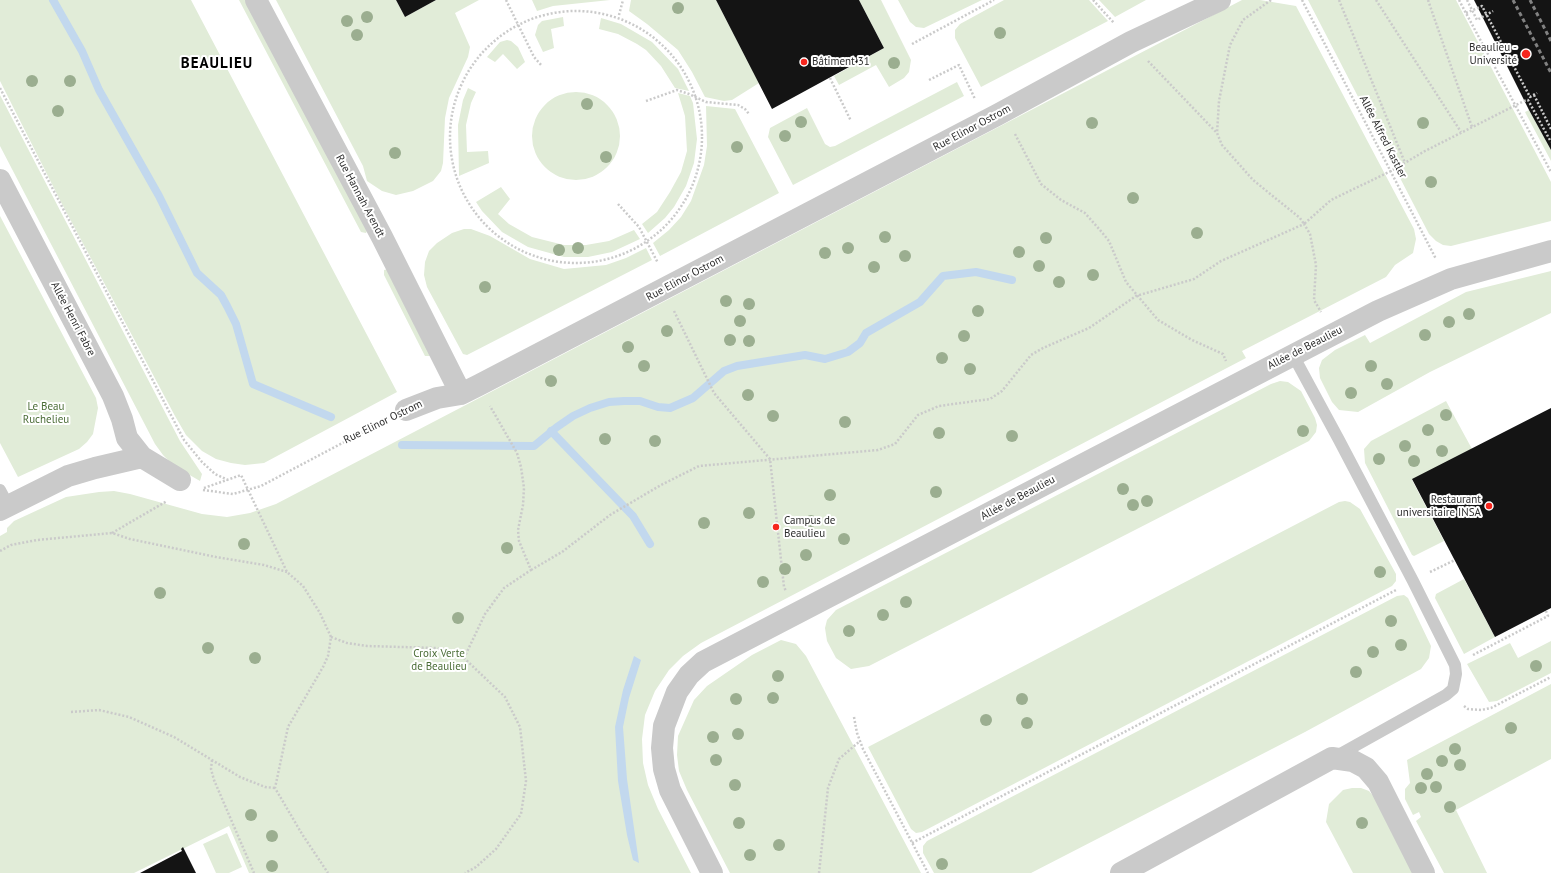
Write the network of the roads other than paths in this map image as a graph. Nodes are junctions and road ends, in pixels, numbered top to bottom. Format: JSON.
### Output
{"nodes":[{"id":1,"x":256,"y":0,"type":"edge"},
{"id":2,"x":1220,"y":0,"type":"edge"},
{"id":3,"x":0,"y":180,"type":"edge"},
{"id":4,"x":1551,"y":251,"type":"edge"},
{"id":5,"x":1293,"y":354,"type":"junction"},
{"id":6,"x":470,"y":390,"type":"junction"},
{"id":7,"x":406,"y":410,"type":"road end"},
{"id":8,"x":142,"y":457,"type":"junction"},
{"id":9,"x":180,"y":480,"type":"road end"},
{"id":10,"x":3,"y":502,"type":"edge"},
{"id":11,"x":1332,"y":758,"type":"junction"},
{"id":12,"x":712,"y":873,"type":"edge"},
{"id":13,"x":1121,"y":873,"type":"edge"},
{"id":14,"x":1424,"y":873,"type":"edge"}],
"edges":[{"from":1,"to":6,"type":"street","name":"Rue Hannah Arendt"},
{"from":2,"to":6,"type":"street","name":"Rue Elinor Ostrom"},
{"from":3,"to":8,"type":"street","name":"Allée Henri Fabre"},
{"from":4,"to":5,"type":"street","name":"Allée de Beaulieu"},
{"from":5,"to":11,"type":"lane"},
{"from":5,"to":12,"type":"street","name":"Allée de Beaulieu"},
{"from":6,"to":7,"type":"street","name":"Rue Elinor Ostrom"},
{"from":8,"to":9,"type":"street"},
{"from":8,"to":10,"type":"street"},
{"from":11,"to":13,"type":"street"},
{"from":11,"to":14,"type":"street"}]}
